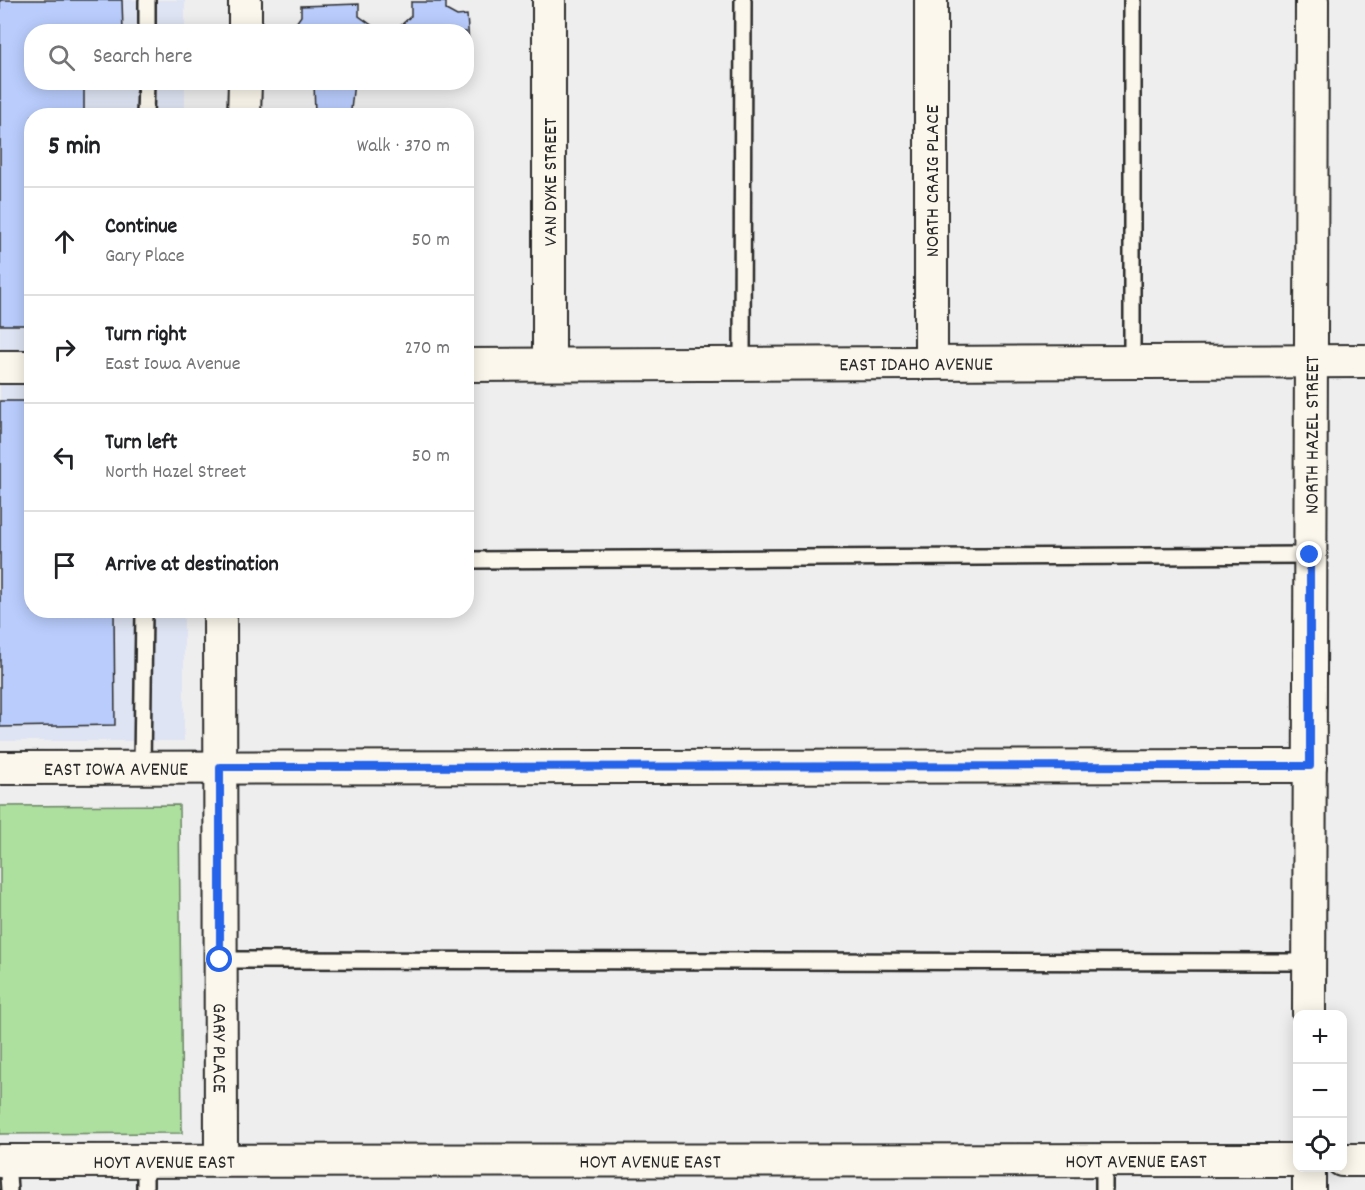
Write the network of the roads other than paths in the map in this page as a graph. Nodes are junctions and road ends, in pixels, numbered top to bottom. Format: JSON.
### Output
{"nodes":[{"id":1,"x":147,"y":0,"type":"edge"},
{"id":2,"x":245,"y":0,"type":"edge"},
{"id":3,"x":549,"y":0,"type":"edge"},
{"id":4,"x":743,"y":0,"type":"edge"},
{"id":5,"x":931,"y":0,"type":"edge"},
{"id":6,"x":1132,"y":0,"type":"edge"},
{"id":7,"x":1312,"y":0,"type":"edge"},
{"id":8,"x":147,"y":24,"type":"edge"},
{"id":9,"x":245,"y":24,"type":"edge"},
{"id":10,"x":146,"y":90,"type":"edge"},
{"id":11,"x":244,"y":90,"type":"edge"},
{"id":12,"x":145,"y":108,"type":"edge"},
{"id":13,"x":244,"y":108,"type":"edge"},
{"id":14,"x":1311,"y":361,"type":"junction"},
{"id":15,"x":1365,"y":361,"type":"edge"},
{"id":16,"x":1132,"y":362,"type":"junction"},
{"id":17,"x":742,"y":363,"type":"junction"},
{"id":18,"x":931,"y":363,"type":"junction"},
{"id":19,"x":549,"y":364,"type":"junction"},
{"id":20,"x":474,"y":365,"type":"edge"},
{"id":21,"x":0,"y":367,"type":"edge"},
{"id":22,"x":24,"y":367,"type":"edge"},
{"id":23,"x":1310,"y":555,"type":"junction"},
{"id":24,"x":474,"y":560,"type":"edge"},
{"id":25,"x":144,"y":618,"type":"edge"},
{"id":26,"x":220,"y":618,"type":"edge"},
{"id":27,"x":1310,"y":766,"type":"junction"},
{"id":28,"x":220,"y":767,"type":"junction"},
{"id":29,"x":0,"y":768,"type":"edge"},
{"id":30,"x":142,"y":768,"type":"junction"},
{"id":31,"x":220,"y":960,"type":"junction"},
{"id":32,"x":1310,"y":962,"type":"junction"},
{"id":33,"x":1309,"y":1010,"type":"edge"},
{"id":34,"x":1104,"y":1158,"type":"junction"},
{"id":35,"x":1293,"y":1160,"type":"edge"},
{"id":36,"x":1347,"y":1160,"type":"edge"},
{"id":37,"x":1365,"y":1160,"type":"edge"},
{"id":38,"x":221,"y":1161,"type":"junction"},
{"id":39,"x":5,"y":1170,"type":"edge"},
{"id":40,"x":1309,"y":1172,"type":"edge"},
{"id":41,"x":145,"y":1175,"type":"edge"},
{"id":42,"x":1104,"y":1190,"type":"edge"},
{"id":43,"x":1309,"y":1190,"type":"edge"}],
"edges":[{"from":1,"to":8,"type":"lane"},
{"from":2,"to":9,"type":"street"},
{"from":3,"to":19,"type":"street","name":"VAN DYKE STREET"},
{"from":4,"to":17,"type":"lane"},
{"from":5,"to":18,"type":"street","name":"NORTH CRAIG PLACE"},
{"from":6,"to":16,"type":"lane"},
{"from":7,"to":14,"type":"street","name":"NORTH HAZEL STREET"},
{"from":10,"to":12,"type":"lane"},
{"from":11,"to":13,"type":"street"},
{"from":14,"to":15,"type":"street","name":"EAST IDAHO AVENUE"},
{"from":14,"to":16,"type":"street","name":"EAST IDAHO AVENUE"},
{"from":14,"to":23,"type":"street","name":"NORTH HAZEL STREET"},
{"from":16,"to":18,"type":"street","name":"EAST IDAHO AVENUE"},
{"from":17,"to":18,"type":"street","name":"EAST IDAHO AVENUE"},
{"from":17,"to":19,"type":"street","name":"EAST IDAHO AVENUE"},
{"from":19,"to":20,"type":"street","name":"EAST IDAHO AVENUE"},
{"from":21,"to":22,"type":"street"},
{"from":23,"to":24,"type":"lane"},
{"from":23,"to":27,"type":"street","name":"NORTH HAZEL STREET"},
{"from":25,"to":30,"type":"lane"},
{"from":26,"to":28,"type":"street","name":"GARY PLACE"},
{"from":27,"to":28,"type":"street","name":"EAST IOWA AVENUE"},
{"from":27,"to":32,"type":"street","name":"NORTH HAZEL STREET"},
{"from":28,"to":30,"type":"street","name":"EAST IOWA AVENUE"},
{"from":28,"to":31,"type":"street","name":"GARY PLACE"},
{"from":29,"to":30,"type":"street","name":"EAST IOWA AVENUE"},
{"from":31,"to":32,"type":"lane"},
{"from":31,"to":38,"type":"street","name":"GARY PLACE"},
{"from":32,"to":33,"type":"street","name":"NORTH HAZEL STREET"},
{"from":34,"to":35,"type":"street","name":"HOYT AVENUE EAST"},
{"from":34,"to":38,"type":"street","name":"HOYT AVENUE EAST"},
{"from":34,"to":42,"type":"lane"},
{"from":36,"to":37,"type":"street"},
{"from":38,"to":41,"type":"street","name":"HOYT AVENUE EAST"},
{"from":39,"to":41,"type":"street","name":"HOYT AVENUE EAST"},
{"from":40,"to":43,"type":"street"}]}
